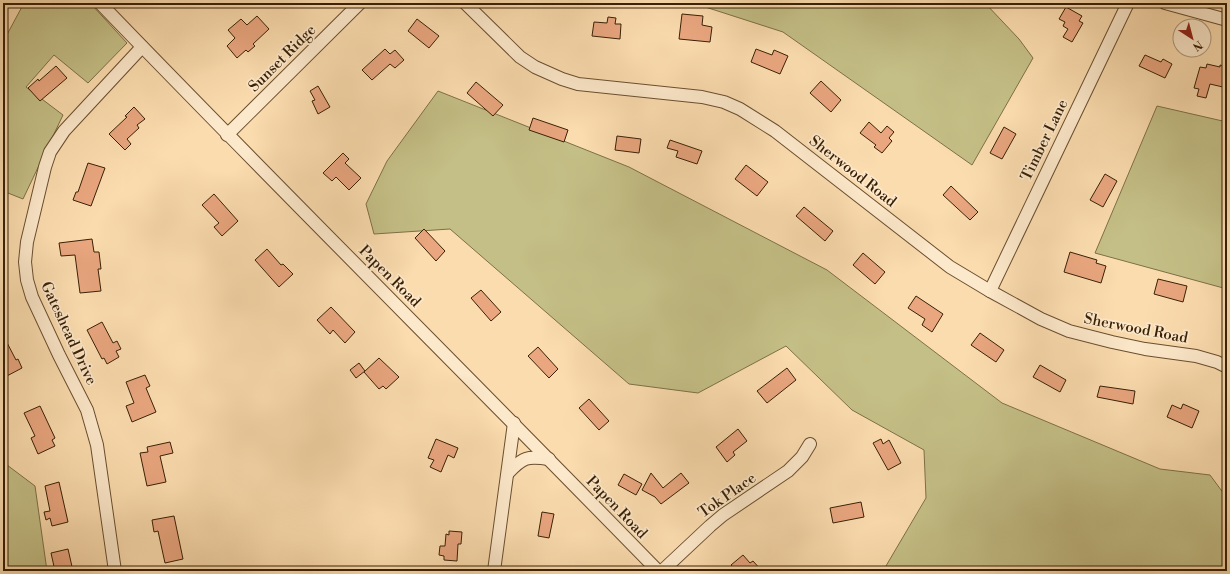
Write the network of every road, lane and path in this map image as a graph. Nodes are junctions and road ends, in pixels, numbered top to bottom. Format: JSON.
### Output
{"nodes":[{"id":1,"x":100,"y":3,"type":"edge"},
{"id":2,"x":360,"y":3,"type":"edge"},
{"id":3,"x":465,"y":3,"type":"edge"},
{"id":4,"x":1128,"y":3,"type":"edge"},
{"id":5,"x":1165,"y":3,"type":"edge"},
{"id":6,"x":1227,"y":20,"type":"edge"},
{"id":7,"x":142,"y":47,"type":"junction"},
{"id":8,"x":227,"y":135,"type":"junction"},
{"id":9,"x":990,"y":291,"type":"junction"},
{"id":10,"x":1227,"y":367,"type":"edge"},
{"id":11,"x":514,"y":423,"type":"junction"},
{"id":12,"x":810,"y":444,"type":"dead end"},
{"id":13,"x":549,"y":459,"type":"junction"},
{"id":14,"x":508,"y":473,"type":"junction"},
{"id":15,"x":115,"y":571,"type":"edge"},
{"id":16,"x":494,"y":571,"type":"edge"},
{"id":17,"x":658,"y":571,"type":"edge"},
{"id":18,"x":662,"y":571,"type":"edge"}],
"edges":[{"from":1,"to":7,"type":"street","name":"Papen Road"},
{"from":2,"to":8,"type":"street","name":"Sunset Ridge"},
{"from":3,"to":9,"type":"street","name":"Sherwood Road"},
{"from":4,"to":9,"type":"street","name":"Timber Lane"},
{"from":5,"to":6,"type":"street"},
{"from":7,"to":8,"type":"street","name":"Papen Road"},
{"from":7,"to":15,"type":"street","name":"Gateshead Drive"},
{"from":8,"to":11,"type":"street","name":"Papen Road"},
{"from":9,"to":10,"type":"street","name":"Sherwood Road"},
{"from":11,"to":13,"type":"street","name":"Papen Road"},
{"from":11,"to":14,"type":"street"},
{"from":12,"to":18,"type":"street","name":"Tok Place"},
{"from":13,"to":14,"type":"street"},
{"from":13,"to":17,"type":"street","name":"Papen Road"},
{"from":14,"to":16,"type":"street"}]}
